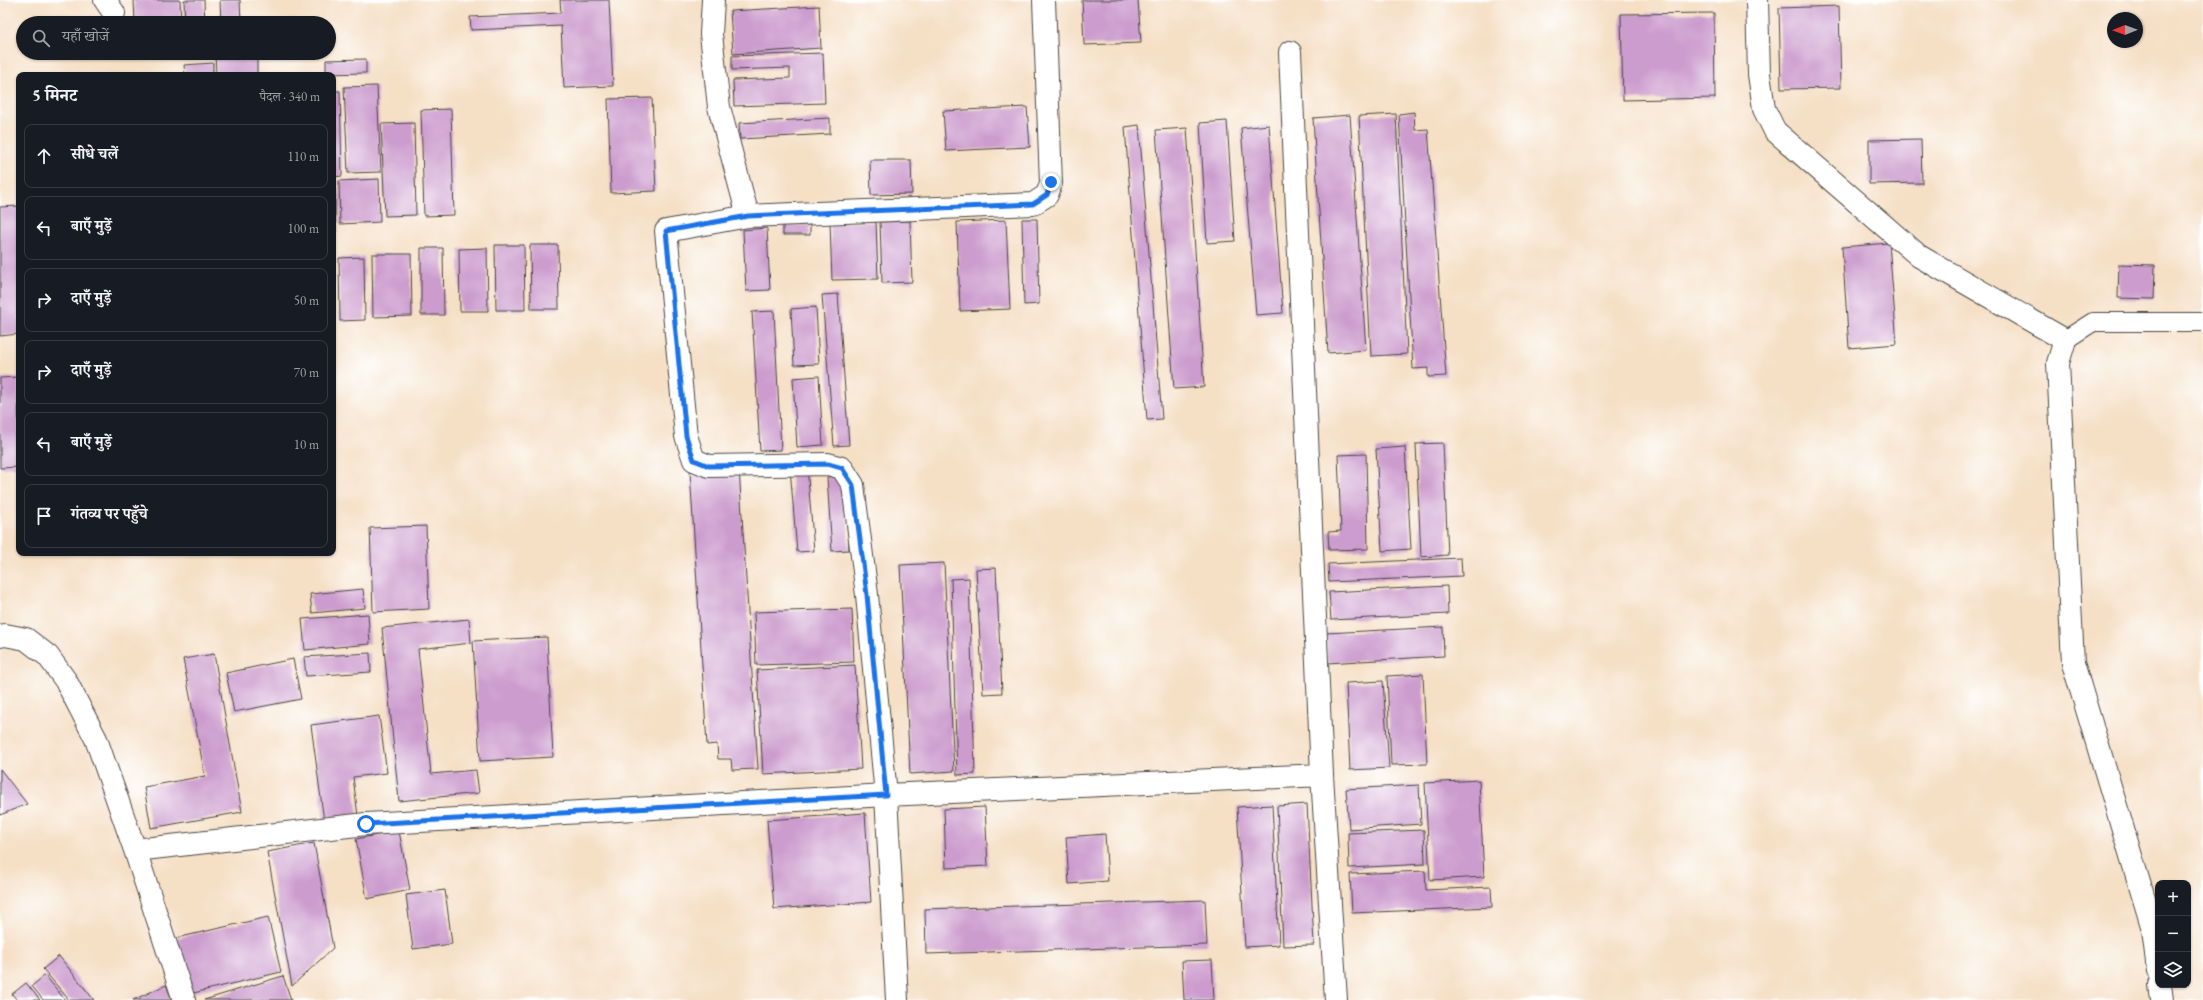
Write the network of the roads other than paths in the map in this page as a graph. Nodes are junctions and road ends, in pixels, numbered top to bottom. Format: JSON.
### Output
{"nodes":[{"id":1,"x":713,"y":0,"type":"edge"},
{"id":2,"x":1044,"y":0,"type":"edge"},
{"id":3,"x":1757,"y":0,"type":"edge"},
{"id":4,"x":1290,"y":52,"type":"dead end"},
{"id":5,"x":748,"y":216,"type":"junction"},
{"id":6,"x":2203,"y":322,"type":"edge"},
{"id":7,"x":2065,"y":340,"type":"junction"},
{"id":8,"x":0,"y":636,"type":"edge"},
{"id":9,"x":1322,"y":775,"type":"junction"},
{"id":10,"x":886,"y":795,"type":"junction"},
{"id":11,"x":135,"y":850,"type":"junction"},
{"id":12,"x":2156,"y":952,"type":"edge"},
{"id":13,"x":2160,"y":988,"type":"edge"},
{"id":14,"x":184,"y":1000,"type":"edge"},
{"id":15,"x":896,"y":1000,"type":"edge"},
{"id":16,"x":1336,"y":1000,"type":"edge"},
{"id":17,"x":2162,"y":1000,"type":"edge"}],
"edges":[{"from":1,"to":5,"type":"street"},
{"from":2,"to":5,"type":"street"},
{"from":3,"to":7,"type":"street"},
{"from":4,"to":9,"type":"street"},
{"from":5,"to":10,"type":"street"},
{"from":6,"to":7,"type":"lane"},
{"from":7,"to":12,"type":"street"},
{"from":8,"to":11,"type":"street"},
{"from":9,"to":10,"type":"street"},
{"from":9,"to":16,"type":"street"},
{"from":10,"to":11,"type":"street"},
{"from":10,"to":15,"type":"street"},
{"from":11,"to":14,"type":"street"},
{"from":13,"to":17,"type":"street"}]}
